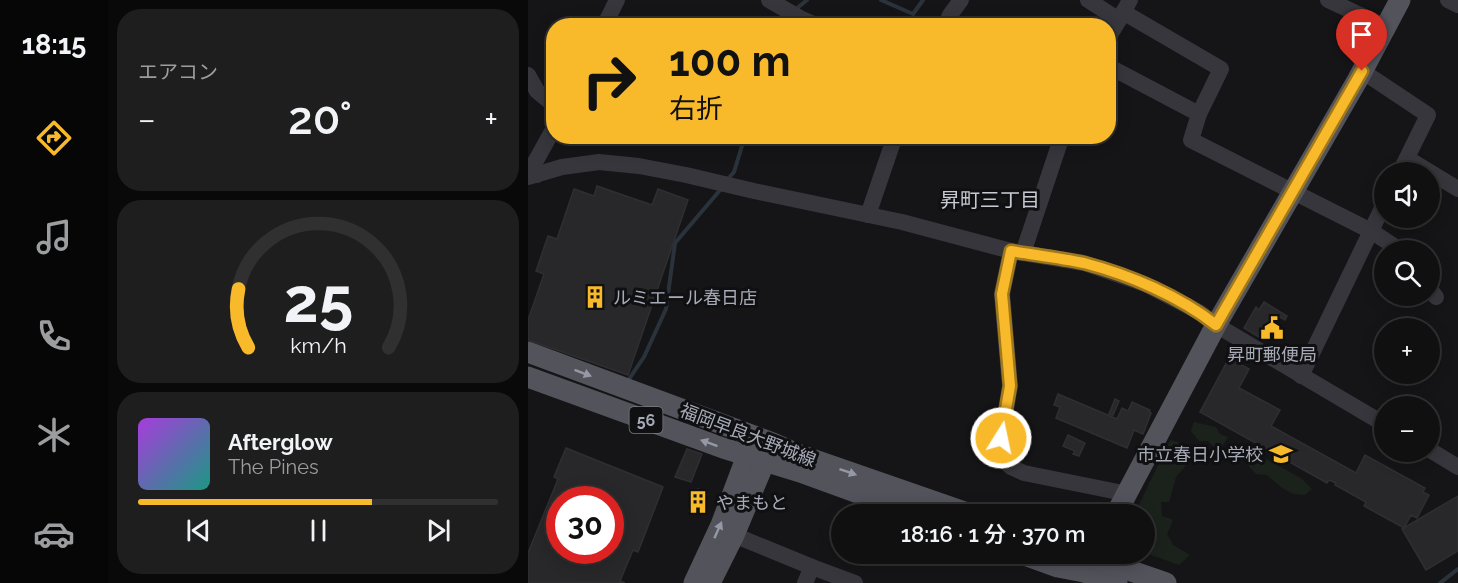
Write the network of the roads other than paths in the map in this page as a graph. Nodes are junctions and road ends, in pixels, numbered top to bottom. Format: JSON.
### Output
{"nodes":[{"id":1,"x":617,"y":0,"type":"edge"},
{"id":2,"x":769,"y":0,"type":"edge"},
{"id":3,"x":960,"y":0,"type":"edge"},
{"id":4,"x":1088,"y":0,"type":"edge"},
{"id":5,"x":1328,"y":0,"type":"edge"},
{"id":6,"x":1400,"y":0,"type":"edge"},
{"id":7,"x":1448,"y":0,"type":"edge"},
{"id":8,"x":1458,"y":5,"type":"edge"},
{"id":9,"x":1124,"y":11,"type":"edge"},
{"id":10,"x":608,"y":18,"type":"edge"},
{"id":11,"x":800,"y":18,"type":"edge"},
{"id":12,"x":949,"y":18,"type":"edge"},
{"id":13,"x":1116,"y":24,"type":"edge"},
{"id":14,"x":1386,"y":27,"type":"junction"},
{"id":15,"x":1116,"y":70,"type":"edge"},
{"id":16,"x":1362,"y":71,"type":"junction"},
{"id":17,"x":528,"y":75,"type":"edge"},
{"id":18,"x":546,"y":98,"type":"edge"},
{"id":19,"x":1199,"y":114,"type":"junction"},
{"id":20,"x":546,"y":142,"type":"edge"},
{"id":21,"x":892,"y":144,"type":"edge"},
{"id":22,"x":1059,"y":144,"type":"edge"},
{"id":23,"x":1405,"y":162,"type":"edge"},
{"id":24,"x":532,"y":176,"type":"edge"},
{"id":25,"x":1440,"y":181,"type":"edge"},
{"id":26,"x":1458,"y":189,"type":"edge"},
{"id":27,"x":1293,"y":192,"type":"junction"},
{"id":28,"x":868,"y":214,"type":"junction"},
{"id":29,"x":1374,"y":225,"type":"edge"},
{"id":30,"x":1371,"y":231,"type":"junction"},
{"id":31,"x":1385,"y":240,"type":"edge"},
{"id":32,"x":1017,"y":252,"type":"junction"},
{"id":33,"x":1216,"y":325,"type":"junction"},
{"id":34,"x":528,"y":352,"type":"edge"},
{"id":35,"x":528,"y":376,"type":"edge"},
{"id":36,"x":1301,"y":376,"type":"junction"},
{"id":37,"x":1374,"y":418,"type":"edge"},
{"id":38,"x":760,"y":450,"type":"junction"},
{"id":39,"x":1440,"y":456,"type":"edge"},
{"id":40,"x":1458,"y":467,"type":"edge"},
{"id":41,"x":1128,"y":494,"type":"junction"},
{"id":42,"x":888,"y":504,"type":"edge"},
{"id":43,"x":941,"y":504,"type":"edge"},
{"id":44,"x":1122,"y":504,"type":"edge"},
{"id":45,"x":734,"y":535,"type":"junction"},
{"id":46,"x":1050,"y":564,"type":"edge"},
{"id":47,"x":1086,"y":564,"type":"edge"},
{"id":48,"x":812,"y":567,"type":"junction"},
{"id":49,"x":694,"y":583,"type":"edge"},
{"id":50,"x":710,"y":583,"type":"edge"},
{"id":51,"x":805,"y":583,"type":"edge"},
{"id":52,"x":855,"y":583,"type":"edge"},
{"id":53,"x":1117,"y":583,"type":"edge"},
{"id":54,"x":1166,"y":583,"type":"edge"}],
"edges":[{"from":1,"to":10,"type":"street"},
{"from":2,"to":11,"type":"street"},
{"from":3,"to":12,"type":"street"},
{"from":4,"to":9,"type":"street"},
{"from":5,"to":14,"type":"street"},
{"from":6,"to":14,"type":"main road"},
{"from":7,"to":8,"type":"street"},
{"from":9,"to":13,"type":"street"},
{"from":9,"to":19,"type":"street"},
{"from":14,"to":16,"type":"main road"},
{"from":15,"to":19,"type":"street"},
{"from":16,"to":23,"type":"street"},
{"from":16,"to":27,"type":"main road"},
{"from":17,"to":18,"type":"street"},
{"from":19,"to":27,"type":"street"},
{"from":20,"to":24,"type":"street"},
{"from":21,"to":28,"type":"street"},
{"from":22,"to":32,"type":"street"},
{"from":24,"to":28,"type":"street"},
{"from":25,"to":26,"type":"street"},
{"from":27,"to":30,"type":"street"},
{"from":27,"to":33,"type":"main road"},
{"from":28,"to":32,"type":"street"},
{"from":29,"to":30,"type":"street"},
{"from":30,"to":31,"type":"street"},
{"from":30,"to":36,"type":"street"},
{"from":32,"to":33,"type":"street"},
{"from":32,"to":41,"type":"street"},
{"from":33,"to":36,"type":"street"},
{"from":33,"to":41,"type":"main road"},
{"from":34,"to":38,"type":"main road","name":"福岡早良大野城線","number":"56","one_way":true},
{"from":38,"to":35,"type":"main road","name":"福岡早良大野城線","number":"56","one_way":true},
{"from":36,"to":37,"type":"street"},
{"from":38,"to":42,"type":"main road","name":"福岡早良大野城線","number":"56"},
{"from":38,"to":43,"type":"main road","name":"福岡早良大野城線","number":"56","one_way":true},
{"from":38,"to":45,"type":"main road"},
{"from":49,"to":38,"type":"main road","one_way":true},
{"from":39,"to":40,"type":"street"},
{"from":41,"to":44,"type":"main road"},
{"from":45,"to":48,"type":"street"},
{"from":45,"to":50,"type":"main road"},
{"from":46,"to":47,"type":"main road"},
{"from":47,"to":53,"type":"main road"},
{"from":47,"to":54,"type":"main road"},
{"from":48,"to":51,"type":"street"},
{"from":48,"to":52,"type":"street"}]}
